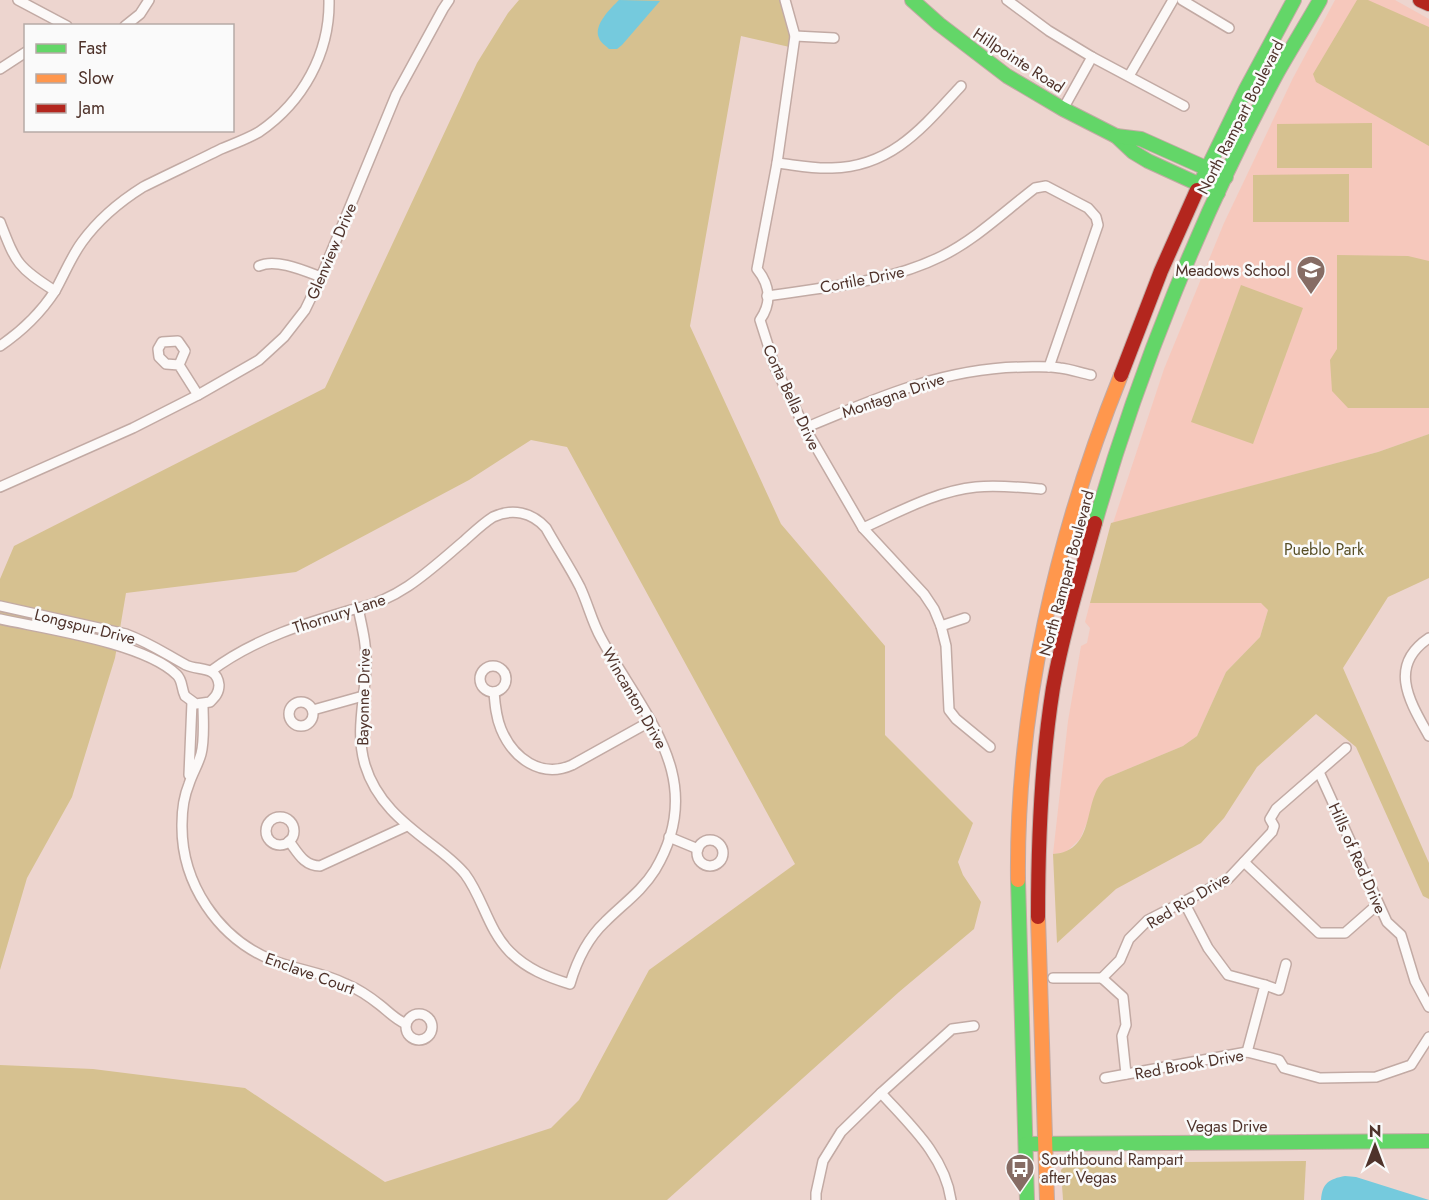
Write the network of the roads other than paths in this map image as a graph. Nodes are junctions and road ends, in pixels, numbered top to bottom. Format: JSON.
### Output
{"nodes":[{"id":1,"x":18,"y":0,"type":"edge"},
{"id":2,"x":148,"y":0,"type":"edge"},
{"id":3,"x":329,"y":0,"type":"edge"},
{"id":4,"x":449,"y":0,"type":"edge"},
{"id":5,"x":785,"y":0,"type":"edge"},
{"id":6,"x":912,"y":0,"type":"edge"},
{"id":7,"x":1008,"y":0,"type":"edge"},
{"id":8,"x":1173,"y":0,"type":"edge"},
{"id":9,"x":1182,"y":0,"type":"edge"},
{"id":10,"x":1294,"y":0,"type":"edge"},
{"id":11,"x":1320,"y":0,"type":"edge"},
{"id":12,"x":1420,"y":0,"type":"edge"},
{"id":13,"x":1429,"y":4,"type":"edge"},
{"id":14,"x":48,"y":22,"type":"edge"},
{"id":15,"x":128,"y":24,"type":"edge"},
{"id":16,"x":1229,"y":28,"type":"dead end"},
{"id":17,"x":795,"y":36,"type":"junction"},
{"id":18,"x":834,"y":38,"type":"dead end"},
{"id":19,"x":24,"y":53,"type":"edge"},
{"id":20,"x":1092,"y":57,"type":"junction"},
{"id":21,"x":0,"y":69,"type":"edge"},
{"id":22,"x":1129,"y":76,"type":"junction"},
{"id":23,"x":961,"y":86,"type":"dead end"},
{"id":24,"x":1184,"y":106,"type":"dead end"},
{"id":25,"x":1063,"y":109,"type":"junction"},
{"id":26,"x":1116,"y":136,"type":"junction"},
{"id":27,"x":777,"y":163,"type":"junction"},
{"id":28,"x":1206,"y":168,"type":"junction"},
{"id":29,"x":1226,"y":177,"type":"junction"},
{"id":30,"x":1198,"y":184,"type":"junction"},
{"id":31,"x":1218,"y":194,"type":"junction"},
{"id":32,"x":0,"y":222,"type":"edge"},
{"id":33,"x":259,"y":266,"type":"dead end"},
{"id":34,"x":321,"y":277,"type":"junction"},
{"id":35,"x":55,"y":291,"type":"junction"},
{"id":36,"x":768,"y":296,"type":"junction"},
{"id":37,"x":0,"y":346,"type":"edge"},
{"id":38,"x":179,"y":365,"type":"dead end"},
{"id":39,"x":1049,"y":367,"type":"junction"},
{"id":40,"x":1091,"y":375,"type":"dead end"},
{"id":41,"x":198,"y":395,"type":"junction"},
{"id":42,"x":805,"y":429,"type":"junction"},
{"id":43,"x":0,"y":486,"type":"edge"},
{"id":44,"x":1041,"y":489,"type":"dead end"},
{"id":45,"x":521,"y":513,"type":"joint"},
{"id":46,"x":863,"y":528,"type":"junction"},
{"id":47,"x":0,"y":606,"type":"edge"},
{"id":48,"x":358,"y":608,"type":"junction"},
{"id":49,"x":965,"y":618,"type":"dead end"},
{"id":50,"x":0,"y":619,"type":"edge"},
{"id":51,"x":941,"y":626,"type":"junction"},
{"id":52,"x":1429,"y":638,"type":"edge"},
{"id":53,"x":211,"y":671,"type":"junction"},
{"id":54,"x":1034,"y":680,"type":"junction"},
{"id":55,"x":1054,"y":684,"type":"junction"},
{"id":56,"x":494,"y":692,"type":"dead end"},
{"id":57,"x":363,"y":696,"type":"junction"},
{"id":58,"x":192,"y":702,"type":"junction"},
{"id":59,"x":203,"y":704,"type":"junction"},
{"id":60,"x":313,"y":710,"type":"dead end"},
{"id":61,"x":651,"y":721,"type":"junction"},
{"id":62,"x":1429,"y":736,"type":"edge"},
{"id":63,"x":990,"y":747,"type":"dead end"},
{"id":64,"x":1346,"y":748,"type":"dead end"},
{"id":65,"x":1319,"y":772,"type":"junction"},
{"id":66,"x":189,"y":784,"type":"junction"},
{"id":67,"x":407,"y":826,"type":"junction"},
{"id":68,"x":669,"y":837,"type":"junction"},
{"id":69,"x":290,"y":841,"type":"dead end"},
{"id":70,"x":698,"y":849,"type":"dead end"},
{"id":71,"x":1244,"y":862,"type":"junction"},
{"id":72,"x":1184,"y":902,"type":"junction"},
{"id":73,"x":1378,"y":904,"type":"junction"},
{"id":74,"x":1287,"y":964,"type":"dead end"},
{"id":75,"x":1053,"y":978,"type":"dead end"},
{"id":76,"x":1102,"y":978,"type":"junction"},
{"id":77,"x":570,"y":984,"type":"joint"},
{"id":78,"x":1265,"y":986,"type":"junction"},
{"id":79,"x":1429,"y":1006,"type":"edge"},
{"id":80,"x":406,"y":1024,"type":"dead end"},
{"id":81,"x":974,"y":1026,"type":"dead end"},
{"id":82,"x":1429,"y":1037,"type":"edge"},
{"id":83,"x":1247,"y":1052,"type":"junction"},
{"id":84,"x":1126,"y":1074,"type":"junction"},
{"id":85,"x":1105,"y":1078,"type":"dead end"},
{"id":86,"x":881,"y":1093,"type":"junction"},
{"id":87,"x":1429,"y":1141,"type":"edge"},
{"id":88,"x":1026,"y":1144,"type":"junction"},
{"id":89,"x":1046,"y":1144,"type":"junction"},
{"id":90,"x":816,"y":1200,"type":"edge"},
{"id":91,"x":951,"y":1200,"type":"edge"},
{"id":92,"x":1027,"y":1200,"type":"edge"},
{"id":93,"x":1047,"y":1200,"type":"edge"}],
"edges":[{"from":1,"to":14,"type":"street"},
{"from":2,"to":15,"type":"street"},
{"from":3,"to":35,"type":"street"},
{"from":4,"to":34,"type":"street","name":"Glenview Drive"},
{"from":5,"to":17,"type":"street"},
{"from":6,"to":25,"type":"main road","name":"Hillpointe Road"},
{"from":7,"to":20,"type":"street"},
{"from":8,"to":22,"type":"street"},
{"from":9,"to":16,"type":"street"},
{"from":10,"to":28,"type":"main road","name":"North Rampart Boulevard"},
{"from":11,"to":29,"type":"main road","name":"North Rampart Boulevard"},
{"from":12,"to":13,"type":"main road"},
{"from":17,"to":18,"type":"street"},
{"from":17,"to":27,"type":"street"},
{"from":19,"to":21,"type":"street"},
{"from":20,"to":22,"type":"street"},
{"from":20,"to":25,"type":"street"},
{"from":22,"to":24,"type":"street"},
{"from":23,"to":27,"type":"street"},
{"from":25,"to":26,"type":"main road","name":"Hillpointe Road"},
{"from":26,"to":28,"type":"main road","name":"Hillpointe Road"},
{"from":26,"to":30,"type":"main road","name":"Hillpointe Road"},
{"from":27,"to":36,"type":"street"},
{"from":28,"to":29,"type":"main road","name":"Hillpointe Road"},
{"from":28,"to":30,"type":"main road","name":"North Rampart Boulevard"},
{"from":29,"to":31,"type":"main road","name":"North Rampart Boulevard"},
{"from":30,"to":31,"type":"main road","name":"Hillpointe Road"},
{"from":30,"to":54,"type":"main road","name":"North Rampart Boulevard"},
{"from":31,"to":55,"type":"main road","name":"North Rampart Boulevard"},
{"from":32,"to":35,"type":"street"},
{"from":33,"to":34,"type":"street"},
{"from":34,"to":41,"type":"street","name":"Glenview Drive"},
{"from":35,"to":37,"type":"street"},
{"from":36,"to":39,"type":"street","name":"Cortile Drive"},
{"from":36,"to":42,"type":"street","name":"Corta Bella Drive"},
{"from":38,"to":41,"type":"street"},
{"from":39,"to":40,"type":"street","name":"Montagna Drive"},
{"from":39,"to":42,"type":"street","name":"Montagna Drive"},
{"from":41,"to":43,"type":"street","name":"Glenview Drive"},
{"from":42,"to":46,"type":"street","name":"Corta Bella Drive"},
{"from":44,"to":46,"type":"street"},
{"from":45,"to":48,"type":"street","name":"Thornury Lane"},
{"from":45,"to":61,"type":"street","name":"Wincanton Drive"},
{"from":46,"to":51,"type":"street","name":"Corta Bella Drive"},
{"from":47,"to":53,"type":"street","name":"Longspur Drive"},
{"from":48,"to":53,"type":"street","name":"Thornury Lane"},
{"from":48,"to":57,"type":"street","name":"Bayonne Drive"},
{"from":49,"to":51,"type":"street"},
{"from":50,"to":58,"type":"street","name":"Longspur Drive"},
{"from":51,"to":63,"type":"street","name":"Corta Bella Drive"},
{"from":52,"to":62,"type":"street"},
{"from":53,"to":59,"type":"street"},
{"from":54,"to":55,"type":"main road"},
{"from":54,"to":88,"type":"main road","name":"North Rampart Boulevard"},
{"from":55,"to":89,"type":"main road","name":"North Rampart Boulevard"},
{"from":56,"to":61,"type":"street"},
{"from":57,"to":60,"type":"street"},
{"from":57,"to":67,"type":"street","name":"Bayonne Drive"},
{"from":58,"to":59,"type":"street"},
{"from":58,"to":66,"type":"street","name":"Enclave Court"},
{"from":59,"to":66,"type":"street","name":"Enclave Court"},
{"from":61,"to":68,"type":"street","name":"Wincanton Drive"},
{"from":64,"to":65,"type":"street","name":"Red Rio Drive"},
{"from":65,"to":71,"type":"street","name":"Red Rio Drive"},
{"from":65,"to":73,"type":"street","name":"Hills of Red Drive"},
{"from":66,"to":80,"type":"street","name":"Enclave Court"},
{"from":67,"to":69,"type":"street"},
{"from":67,"to":77,"type":"street","name":"Bayonne Drive"},
{"from":68,"to":70,"type":"street"},
{"from":68,"to":77,"type":"street","name":"Wincanton Drive"},
{"from":71,"to":72,"type":"street","name":"Red Rio Drive"},
{"from":71,"to":73,"type":"street"},
{"from":72,"to":76,"type":"street","name":"Red Rio Drive"},
{"from":72,"to":78,"type":"street"},
{"from":73,"to":79,"type":"street","name":"Hills of Red Drive"},
{"from":74,"to":78,"type":"street"},
{"from":75,"to":76,"type":"street"},
{"from":76,"to":84,"type":"street"},
{"from":78,"to":83,"type":"street"},
{"from":81,"to":86,"type":"street"},
{"from":82,"to":83,"type":"street","name":"Red Brook Drive"},
{"from":83,"to":84,"type":"street","name":"Red Brook Drive"},
{"from":84,"to":85,"type":"street","name":"Red Brook Drive"},
{"from":86,"to":90,"type":"street"},
{"from":86,"to":91,"type":"street"},
{"from":87,"to":89,"type":"main road","name":"Vegas Drive"},
{"from":88,"to":89,"type":"main road","name":"Vegas Drive"},
{"from":88,"to":92,"type":"main road","name":"North Rampart Boulevard"},
{"from":89,"to":93,"type":"main road","name":"North Rampart Boulevard"}]}
